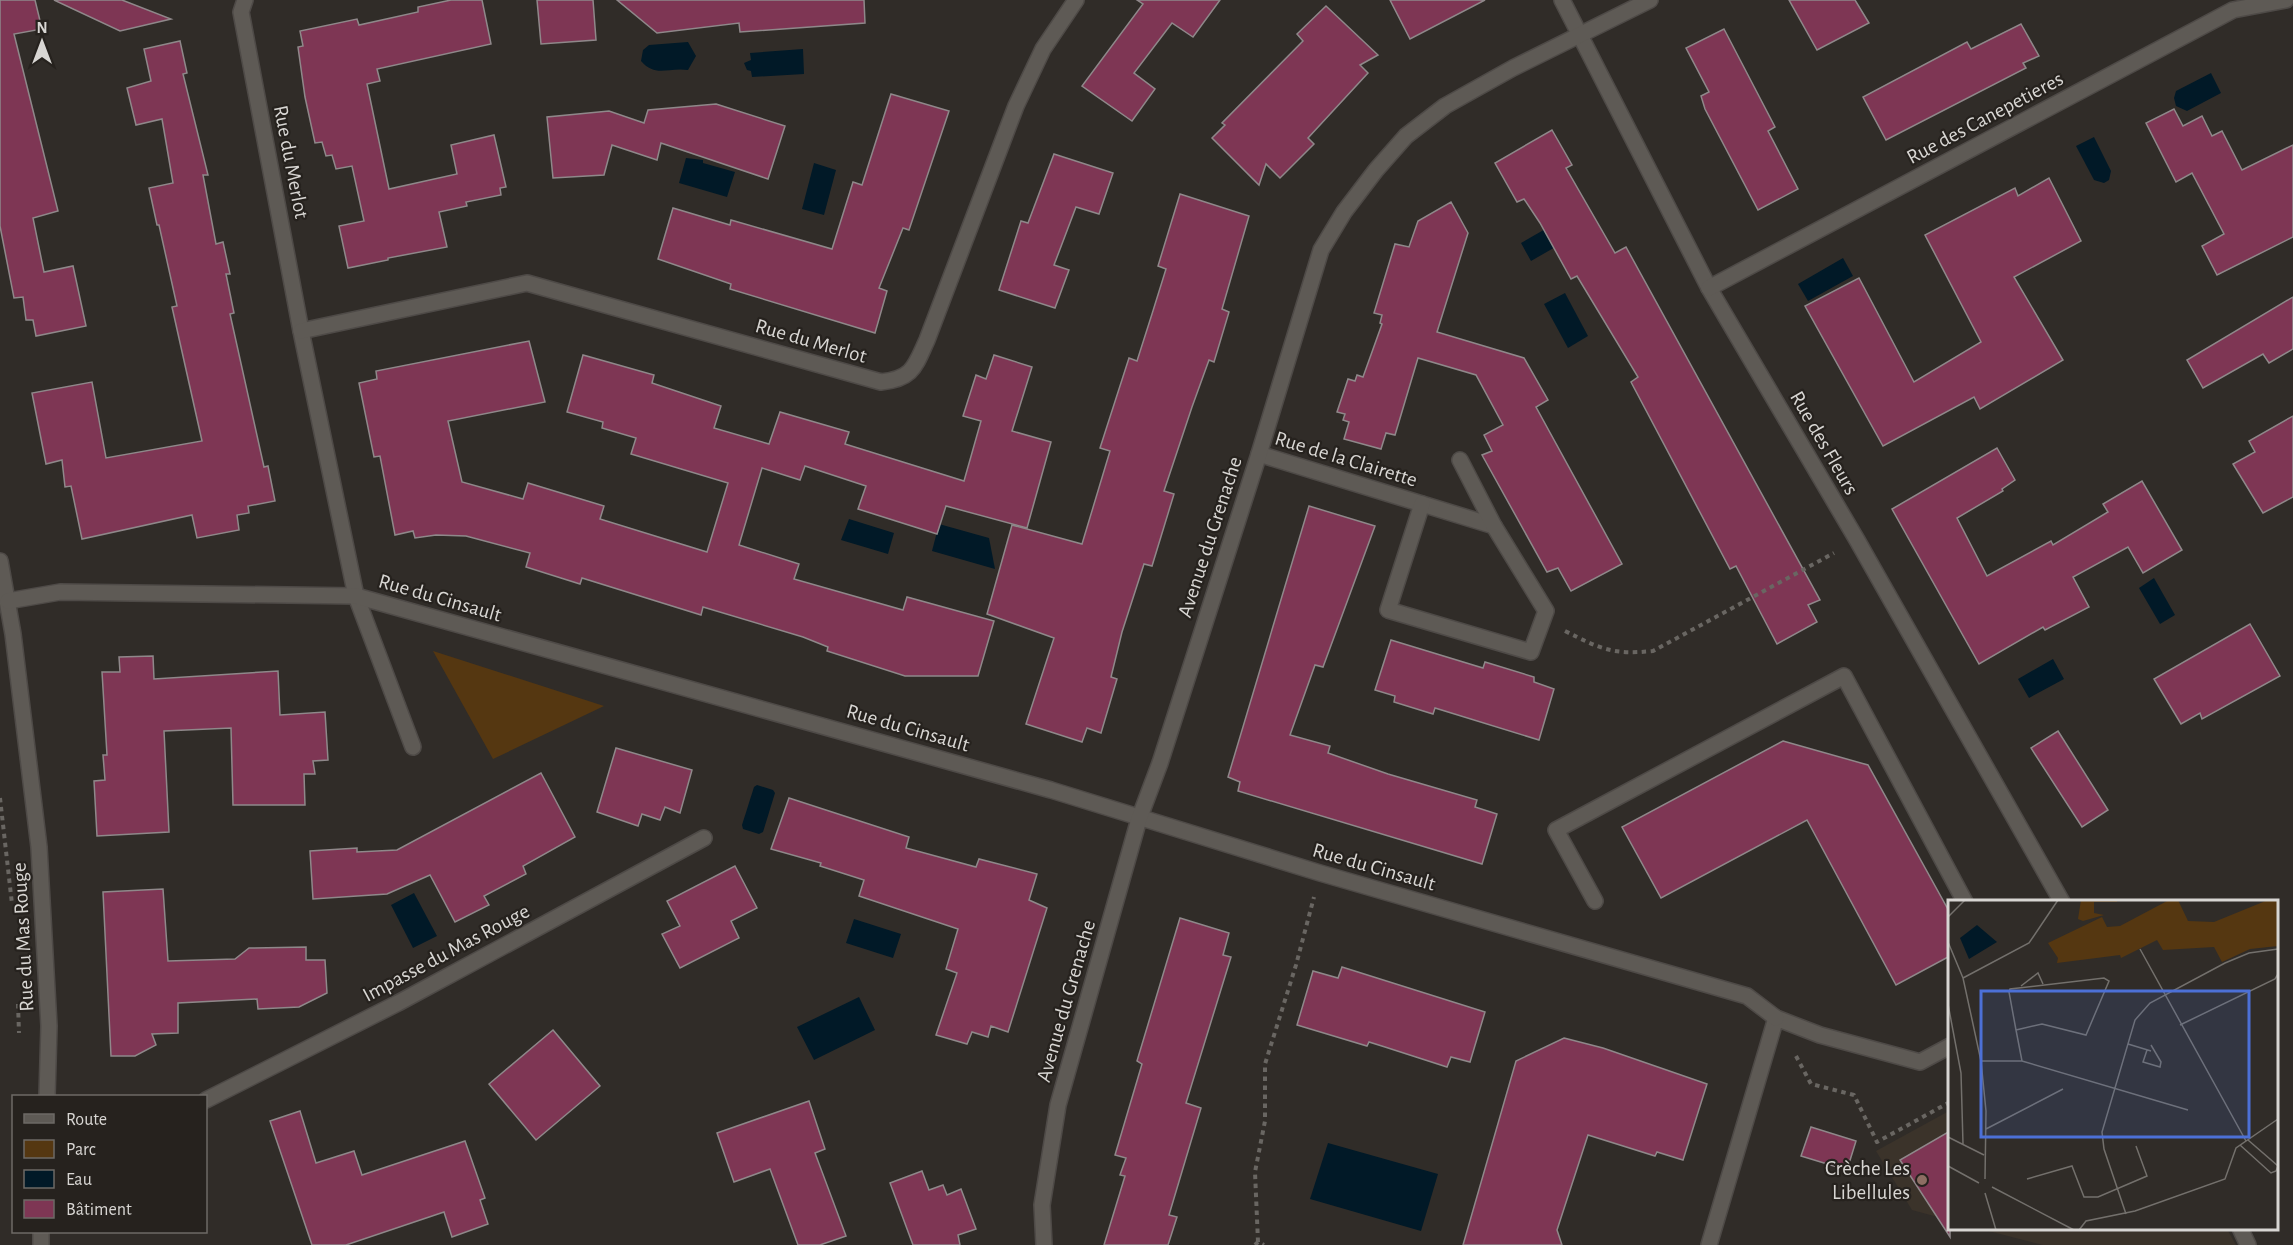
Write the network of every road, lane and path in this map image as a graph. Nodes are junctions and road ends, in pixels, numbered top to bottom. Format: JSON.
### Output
{"nodes":[{"id":1,"x":245,"y":0,"type":"edge"},
{"id":2,"x":1076,"y":0,"type":"edge"},
{"id":3,"x":1562,"y":0,"type":"edge"},
{"id":4,"x":1650,"y":0,"type":"edge"},
{"id":5,"x":2286,"y":0,"type":"edge"},
{"id":6,"x":1582,"y":36,"type":"junction"},
{"id":7,"x":1708,"y":288,"type":"junction"},
{"id":8,"x":301,"y":332,"type":"junction"},
{"id":9,"x":1259,"y":454,"type":"junction"},
{"id":10,"x":1460,"y":460,"type":"dead end"},
{"id":11,"x":1422,"y":504,"type":"junction"},
{"id":12,"x":1494,"y":526,"type":"junction"},
{"id":13,"x":1857,"y":540,"type":"junction"},
{"id":14,"x":0,"y":561,"type":"edge"},
{"id":15,"x":356,"y":596,"type":"junction"},
{"id":16,"x":8,"y":601,"type":"junction"},
{"id":17,"x":1546,"y":611,"type":"junction"},
{"id":18,"x":412,"y":747,"type":"dead end"},
{"id":19,"x":0,"y":798,"type":"edge"},
{"id":20,"x":1139,"y":819,"type":"junction"},
{"id":21,"x":704,"y":838,"type":"dead end"},
{"id":22,"x":1320,"y":873,"type":"junction"},
{"id":23,"x":1964,"y":900,"type":"edge"},
{"id":24,"x":2061,"y":900,"type":"edge"},
{"id":25,"x":1595,"y":901,"type":"dead end"},
{"id":26,"x":12,"y":905,"type":"dead end"},
{"id":27,"x":17,"y":996,"type":"dead end"},
{"id":28,"x":1776,"y":1018,"type":"junction"},
{"id":29,"x":19,"y":1040,"type":"dead end"},
{"id":30,"x":1948,"y":1047,"type":"edge"},
{"id":31,"x":47,"y":1095,"type":"edge"},
{"id":32,"x":207,"y":1099,"type":"edge"},
{"id":33,"x":1948,"y":1103,"type":"edge"},
{"id":34,"x":2241,"y":1230,"type":"edge"},
{"id":35,"x":1257,"y":1244,"type":"edge"},
{"id":36,"x":1044,"y":1245,"type":"edge"},
{"id":37,"x":1264,"y":1245,"type":"edge"},
{"id":38,"x":1709,"y":1245,"type":"edge"},
{"id":39,"x":2248,"y":1245,"type":"edge"}],
"edges":[{"from":1,"to":8,"type":"street","name":"Rue du Merlot"},
{"from":2,"to":8,"type":"street","name":"Rue du Merlot"},
{"from":3,"to":6,"type":"street","name":"Rue des Fleurs"},
{"from":4,"to":6,"type":"street","name":"Avenue du Grenache"},
{"from":5,"to":7,"type":"street","name":"Rue des Canepetieres"},
{"from":6,"to":7,"type":"street","name":"Rue des Fleurs"},
{"from":6,"to":9,"type":"street","name":"Avenue du Grenache"},
{"from":7,"to":13,"type":"street","name":"Rue des Fleurs"},
{"from":8,"to":15,"type":"street","name":"Rue du Merlot"},
{"from":9,"to":11,"type":"street","name":"Rue de la Clairette"},
{"from":9,"to":20,"type":"street","name":"Avenue du Grenache"},
{"from":10,"to":12,"type":"street"},
{"from":11,"to":12,"type":"street","name":"Rue de la Clairette"},
{"from":11,"to":17,"type":"street","name":"Rue de la Clairette"},
{"from":12,"to":17,"type":"street"},
{"from":13,"to":17,"type":"path"},
{"from":13,"to":24,"type":"street","name":"Rue des Fleurs"},
{"from":14,"to":16,"type":"street","name":"Rue du Mas Rouge"},
{"from":15,"to":16,"type":"street","name":"Rue du Cinsault"},
{"from":15,"to":18,"type":"street","name":"Rue du Merlot"},
{"from":15,"to":20,"type":"street","name":"Rue du Cinsault"},
{"from":16,"to":31,"type":"street","name":"Rue du Mas Rouge"},
{"from":19,"to":26,"type":"path"},
{"from":20,"to":22,"type":"street","name":"Rue du Cinsault"},
{"from":20,"to":36,"type":"street","name":"Avenue du Grenache"},
{"from":21,"to":32,"type":"street","name":"Impasse du Mas Rouge"},
{"from":22,"to":28,"type":"street","name":"Rue du Cinsault"},
{"from":22,"to":35,"type":"path"},
{"from":23,"to":25,"type":"street"},
{"from":27,"to":29,"type":"path"},
{"from":28,"to":30,"type":"street","name":"Rue du Cinsault"},
{"from":28,"to":33,"type":"path"},
{"from":28,"to":38,"type":"street"},
{"from":34,"to":39,"type":"street"},
{"from":35,"to":37,"type":"path"}]}
